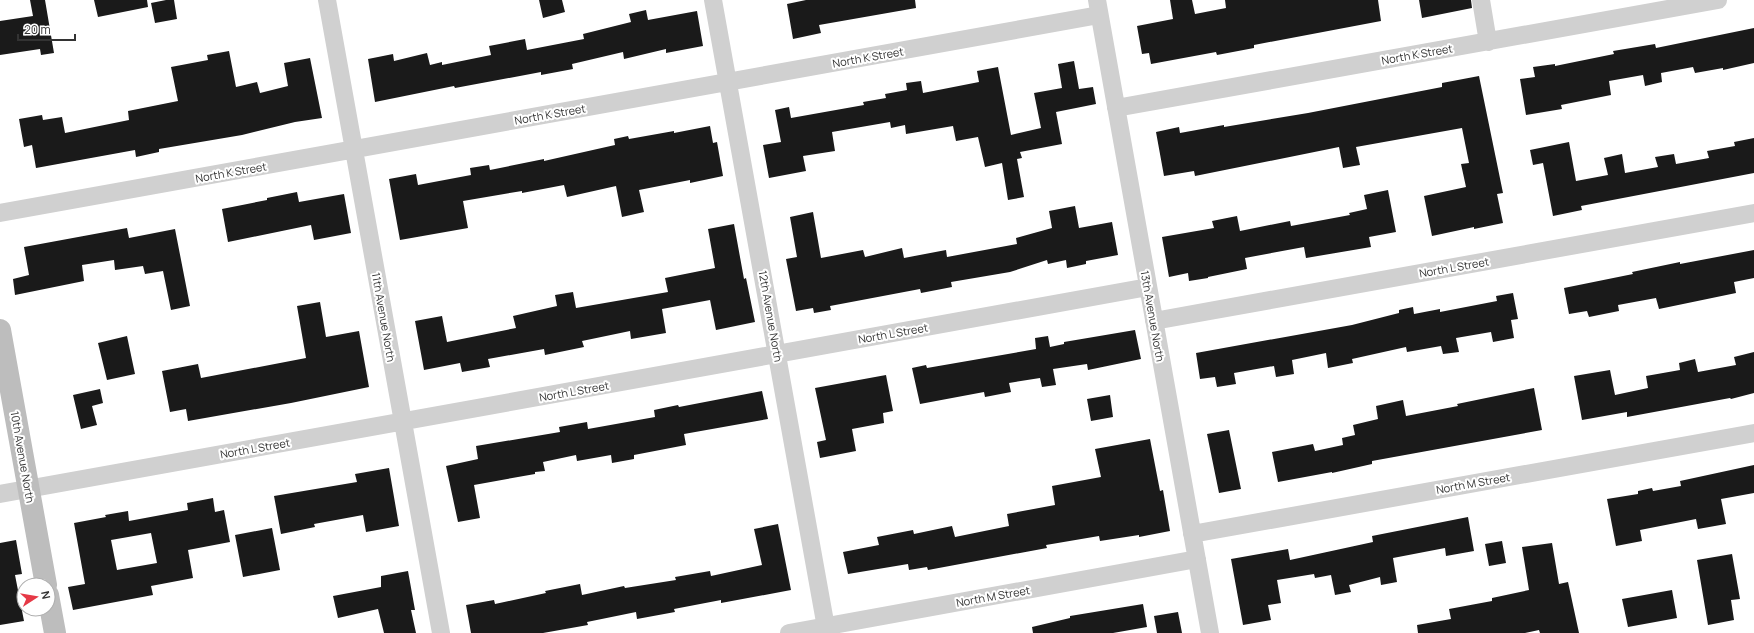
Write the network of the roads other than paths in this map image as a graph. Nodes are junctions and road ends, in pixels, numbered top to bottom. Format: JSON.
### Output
{"nodes":[{"id":1,"x":327,"y":0,"type":"edge"},
{"id":2,"x":713,"y":0,"type":"edge"},
{"id":3,"x":1481,"y":0,"type":"edge"},
{"id":4,"x":1718,"y":0,"type":"edge"},
{"id":5,"x":1098,"y":8,"type":"edge"},
{"id":6,"x":1488,"y":42,"type":"junction"},
{"id":7,"x":728,"y":82,"type":"junction"},
{"id":8,"x":1116,"y":108,"type":"junction"},
{"id":9,"x":354,"y":149,"type":"junction"},
{"id":10,"x":1754,"y":213,"type":"edge"},
{"id":11,"x":0,"y":214,"type":"edge"},
{"id":12,"x":1148,"y":287,"type":"junction"},
{"id":13,"x":1154,"y":321,"type":"junction"},
{"id":14,"x":0,"y":330,"type":"edge"},
{"id":15,"x":777,"y":354,"type":"junction"},
{"id":16,"x":403,"y":422,"type":"junction"},
{"id":17,"x":1754,"y":433,"type":"edge"},
{"id":18,"x":29,"y":489,"type":"junction"},
{"id":19,"x":0,"y":494,"type":"edge"},
{"id":20,"x":1192,"y":534,"type":"junction"},
{"id":21,"x":1197,"y":559,"type":"junction"},
{"id":22,"x":45,"y":577,"type":"edge"},
{"id":23,"x":52,"y":617,"type":"edge"},
{"id":24,"x":827,"y":630,"type":"edge"},
{"id":25,"x":55,"y":633,"type":"edge"},
{"id":26,"x":441,"y":633,"type":"edge"},
{"id":27,"x":789,"y":633,"type":"edge"},
{"id":28,"x":1210,"y":633,"type":"edge"}],
"edges":[{"from":1,"to":9,"type":"street","name":"11th Avenue North"},
{"from":2,"to":7,"type":"street","name":"12th Avenue North"},
{"from":3,"to":6,"type":"street"},
{"from":4,"to":6,"type":"street","name":"North K Street"},
{"from":5,"to":7,"type":"street","name":"North K Street"},
{"from":5,"to":8,"type":"street","name":"13th Avenue North"},
{"from":6,"to":8,"type":"street","name":"North K Street"},
{"from":7,"to":9,"type":"street","name":"North K Street"},
{"from":7,"to":15,"type":"street","name":"12th Avenue North"},
{"from":8,"to":12,"type":"street","name":"13th Avenue North"},
{"from":9,"to":11,"type":"street","name":"North K Street"},
{"from":9,"to":16,"type":"street","name":"11th Avenue North"},
{"from":10,"to":13,"type":"street","name":"North L Street"},
{"from":12,"to":13,"type":"street","name":"13th Avenue North"},
{"from":12,"to":15,"type":"street","name":"North L Street"},
{"from":13,"to":20,"type":"street","name":"13th Avenue North"},
{"from":14,"to":18,"type":"main road","name":"10th Avenue North"},
{"from":15,"to":16,"type":"street","name":"North L Street"},
{"from":15,"to":24,"type":"street","name":"12th Avenue North"},
{"from":16,"to":18,"type":"street","name":"North L Street"},
{"from":16,"to":26,"type":"street","name":"11th Avenue North"},
{"from":17,"to":20,"type":"street","name":"North M Street"},
{"from":18,"to":19,"type":"street","name":"North L Street"},
{"from":18,"to":22,"type":"main road","name":"10th Avenue North"},
{"from":20,"to":21,"type":"street","name":"13th Avenue North"},
{"from":21,"to":24,"type":"street","name":"North M Street"},
{"from":21,"to":28,"type":"street","name":"13th Avenue North"},
{"from":23,"to":25,"type":"main road"},
{"from":24,"to":27,"type":"street","name":"North M Street"}]}
